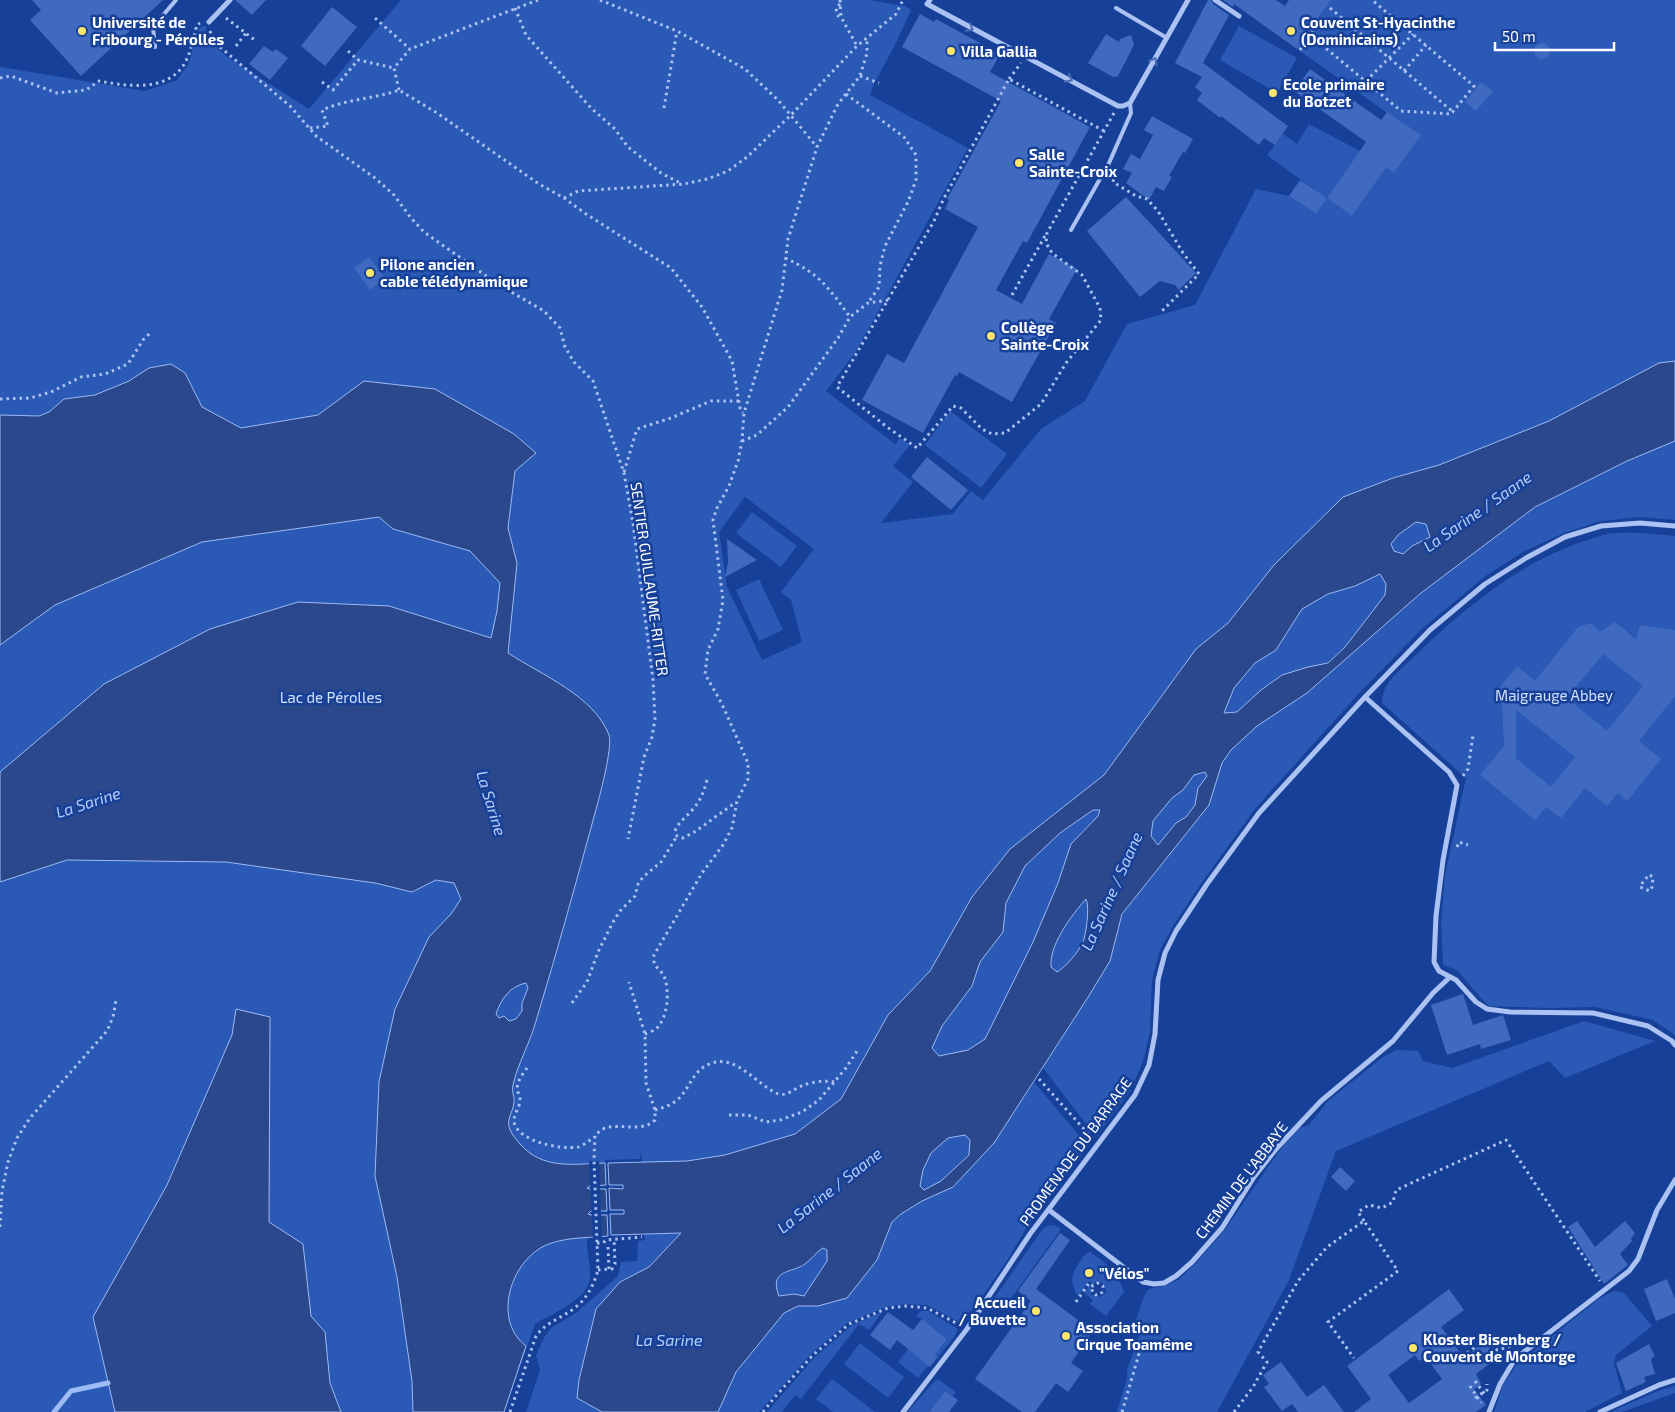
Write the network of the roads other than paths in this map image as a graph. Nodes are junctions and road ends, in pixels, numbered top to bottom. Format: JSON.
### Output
{"nodes":[{"id":1,"x":176,"y":0,"type":"edge"},
{"id":2,"x":230,"y":0,"type":"edge"},
{"id":3,"x":1188,"y":0,"type":"edge"},
{"id":4,"x":1215,"y":0,"type":"edge"},
{"id":5,"x":928,"y":2,"type":"edge"},
{"id":6,"x":1116,"y":8,"type":"dead end"},
{"id":7,"x":1239,"y":16,"type":"dead end"},
{"id":8,"x":209,"y":22,"type":"road end"},
{"id":9,"x":1168,"y":38,"type":"junction"},
{"id":10,"x":155,"y":47,"type":"dead end"},
{"id":11,"x":1130,"y":103,"type":"junction"},
{"id":12,"x":1071,"y":230,"type":"dead end"},
{"id":13,"x":1675,"y":526,"type":"edge"},
{"id":14,"x":1365,"y":696,"type":"junction"},
{"id":15,"x":1450,"y":977,"type":"junction"},
{"id":16,"x":1675,"y":1045,"type":"edge"},
{"id":17,"x":1675,"y":1180,"type":"edge"},
{"id":18,"x":1049,"y":1210,"type":"junction"},
{"id":19,"x":1675,"y":1380,"type":"edge"},
{"id":20,"x":903,"y":1412,"type":"edge"},
{"id":21,"x":1489,"y":1412,"type":"edge"},
{"id":22,"x":1600,"y":1412,"type":"edge"}],
"edges":[{"from":1,"to":10,"type":"lane"},
{"from":2,"to":8,"type":"street"},
{"from":3,"to":9,"type":"street"},
{"from":4,"to":7,"type":"street"},
{"from":5,"to":11,"type":"street","one_way":true},
{"from":6,"to":9,"type":"lane"},
{"from":11,"to":9,"type":"street","one_way":true},
{"from":11,"to":12,"type":"lane"},
{"from":13,"to":14,"type":"street","name":"PROMENADE DU BARRAGE"},
{"from":14,"to":15,"type":"street"},
{"from":14,"to":18,"type":"street","name":"PROMENADE DU BARRAGE"},
{"from":15,"to":16,"type":"street"},
{"from":15,"to":18,"type":"street","name":"CHEMIN DE L'ABBAYE"},
{"from":17,"to":21,"type":"street"},
{"from":18,"to":20,"type":"street","name":"PROMENADE DU BARRAGE"},
{"from":19,"to":22,"type":"street"}]}
